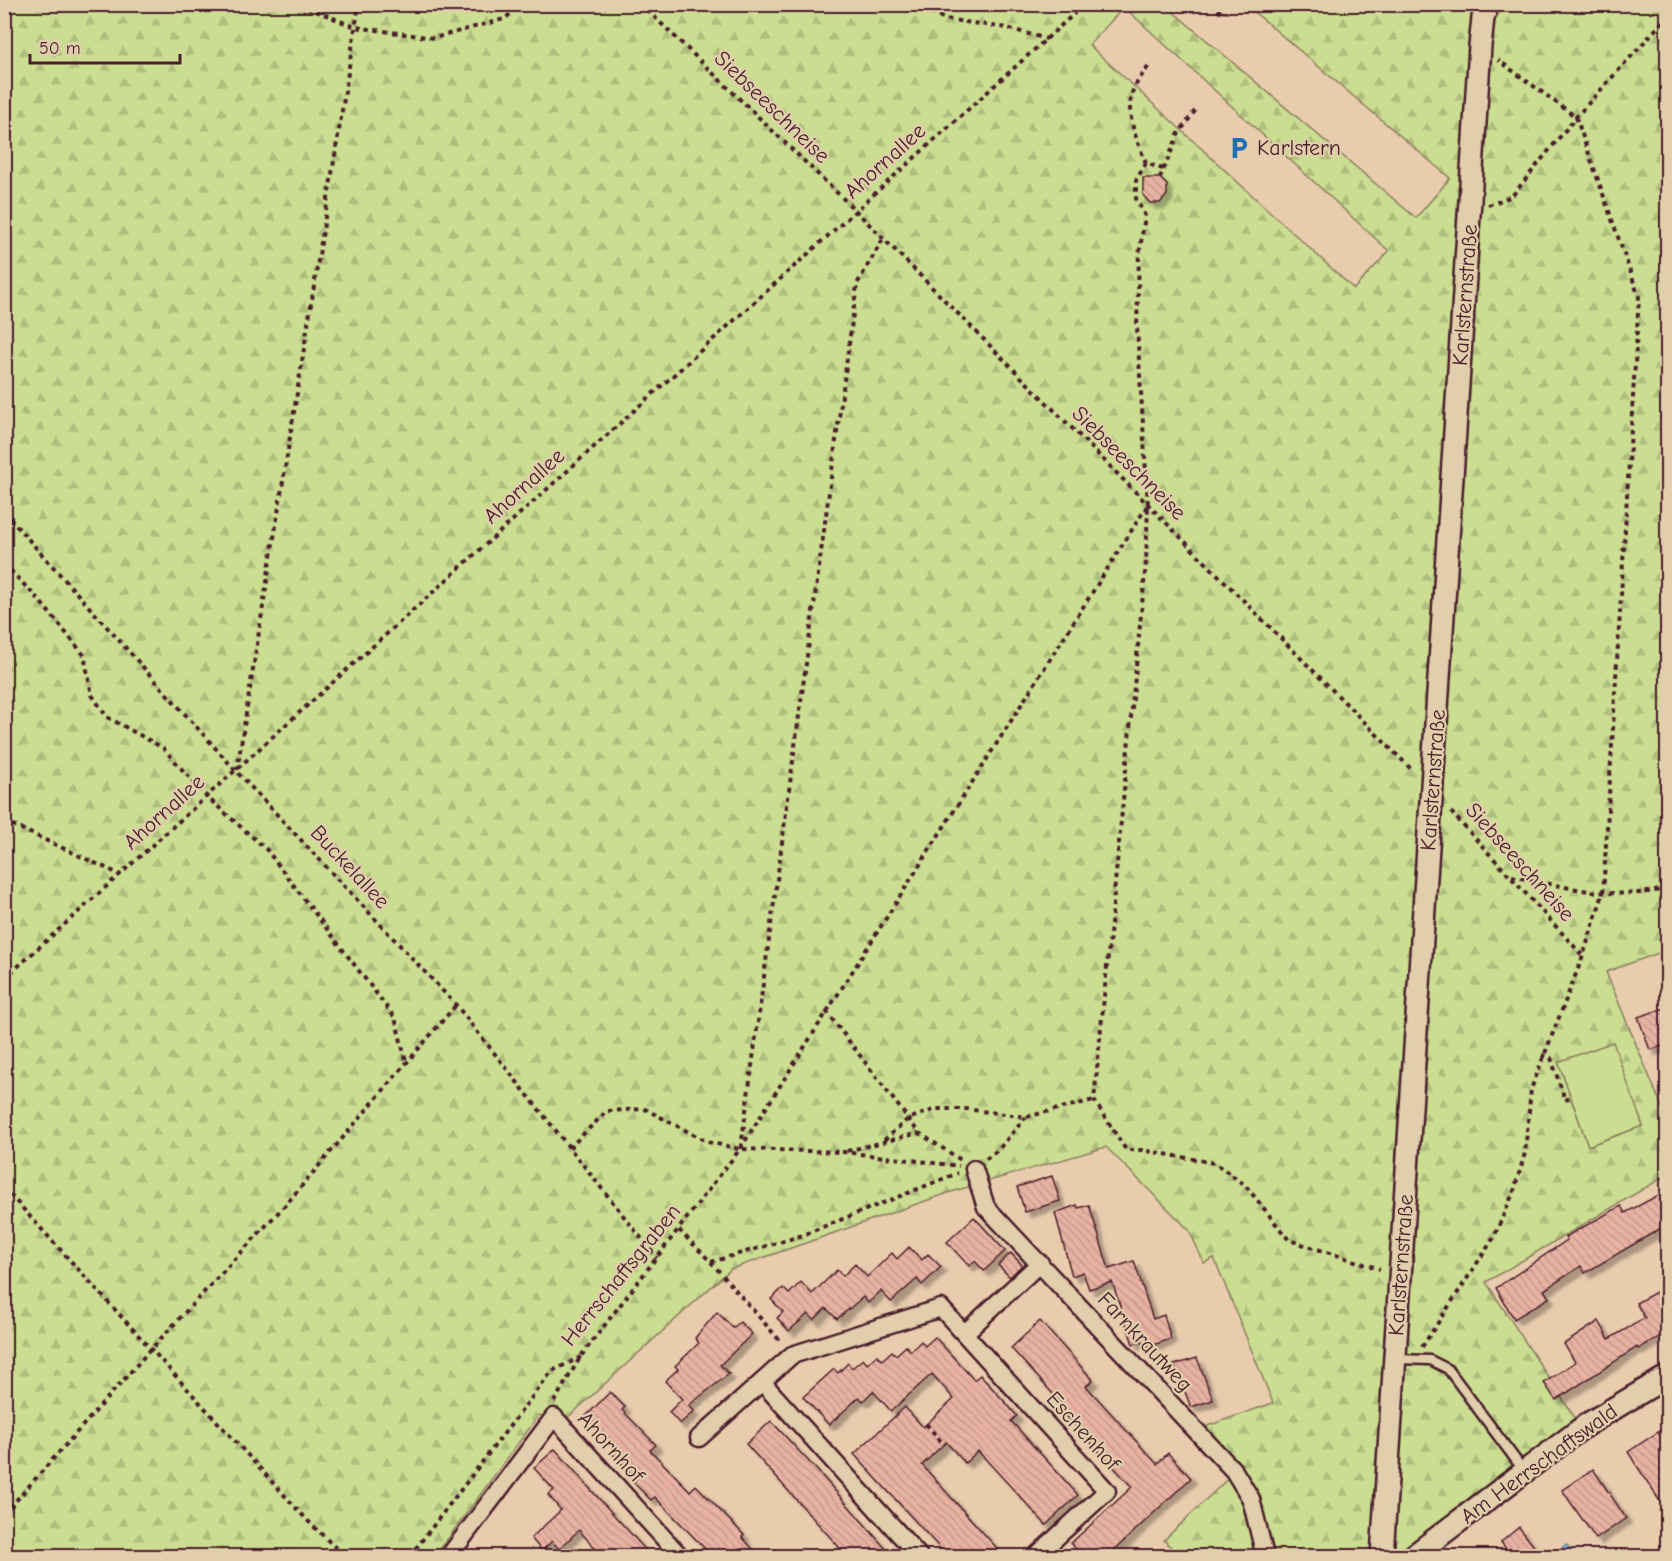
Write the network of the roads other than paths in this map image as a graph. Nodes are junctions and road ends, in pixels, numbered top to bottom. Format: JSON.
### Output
{"nodes":[{"id":1,"x":1488,"y":4,"type":"edge"},
{"id":2,"x":974,"y":1168,"type":"road end"},
{"id":3,"x":1040,"y":1263,"type":"junction"},
{"id":4,"x":965,"y":1333,"type":"junction"},
{"id":5,"x":1404,"y":1359,"type":"junction"},
{"id":6,"x":1668,"y":1376,"type":"edge"},
{"id":7,"x":762,"y":1382,"type":"junction"},
{"id":8,"x":699,"y":1438,"type":"dead end"},
{"id":9,"x":1525,"y":1471,"type":"junction"},
{"id":10,"x":1039,"y":1555,"type":"edge"},
{"id":11,"x":449,"y":1557,"type":"edge"},
{"id":12,"x":680,"y":1557,"type":"edge"},
{"id":13,"x":920,"y":1557,"type":"edge"},
{"id":14,"x":1265,"y":1557,"type":"edge"},
{"id":15,"x":1382,"y":1557,"type":"edge"},
{"id":16,"x":1413,"y":1557,"type":"edge"}],
"edges":[{"from":1,"to":5,"type":"street","name":"Karlsternstraße"},
{"from":2,"to":3,"type":"street","name":"Farnkrautweg"},
{"from":3,"to":4,"type":"street"},
{"from":3,"to":14,"type":"street","name":"Farnkrautweg"},
{"from":4,"to":7,"type":"street","name":"Eschenhof"},
{"from":4,"to":10,"type":"street","name":"Eschenhof"},
{"from":5,"to":9,"type":"lane"},
{"from":5,"to":15,"type":"street","name":"Karlsternstraße"},
{"from":6,"to":9,"type":"street","name":"Am Herrschaftswald"},
{"from":7,"to":8,"type":"street","name":"Eschenhof"},
{"from":7,"to":13,"type":"street"},
{"from":9,"to":16,"type":"street","name":"Am Herrschaftswald"},
{"from":11,"to":12,"type":"street","name":"Ahornhof"}]}
